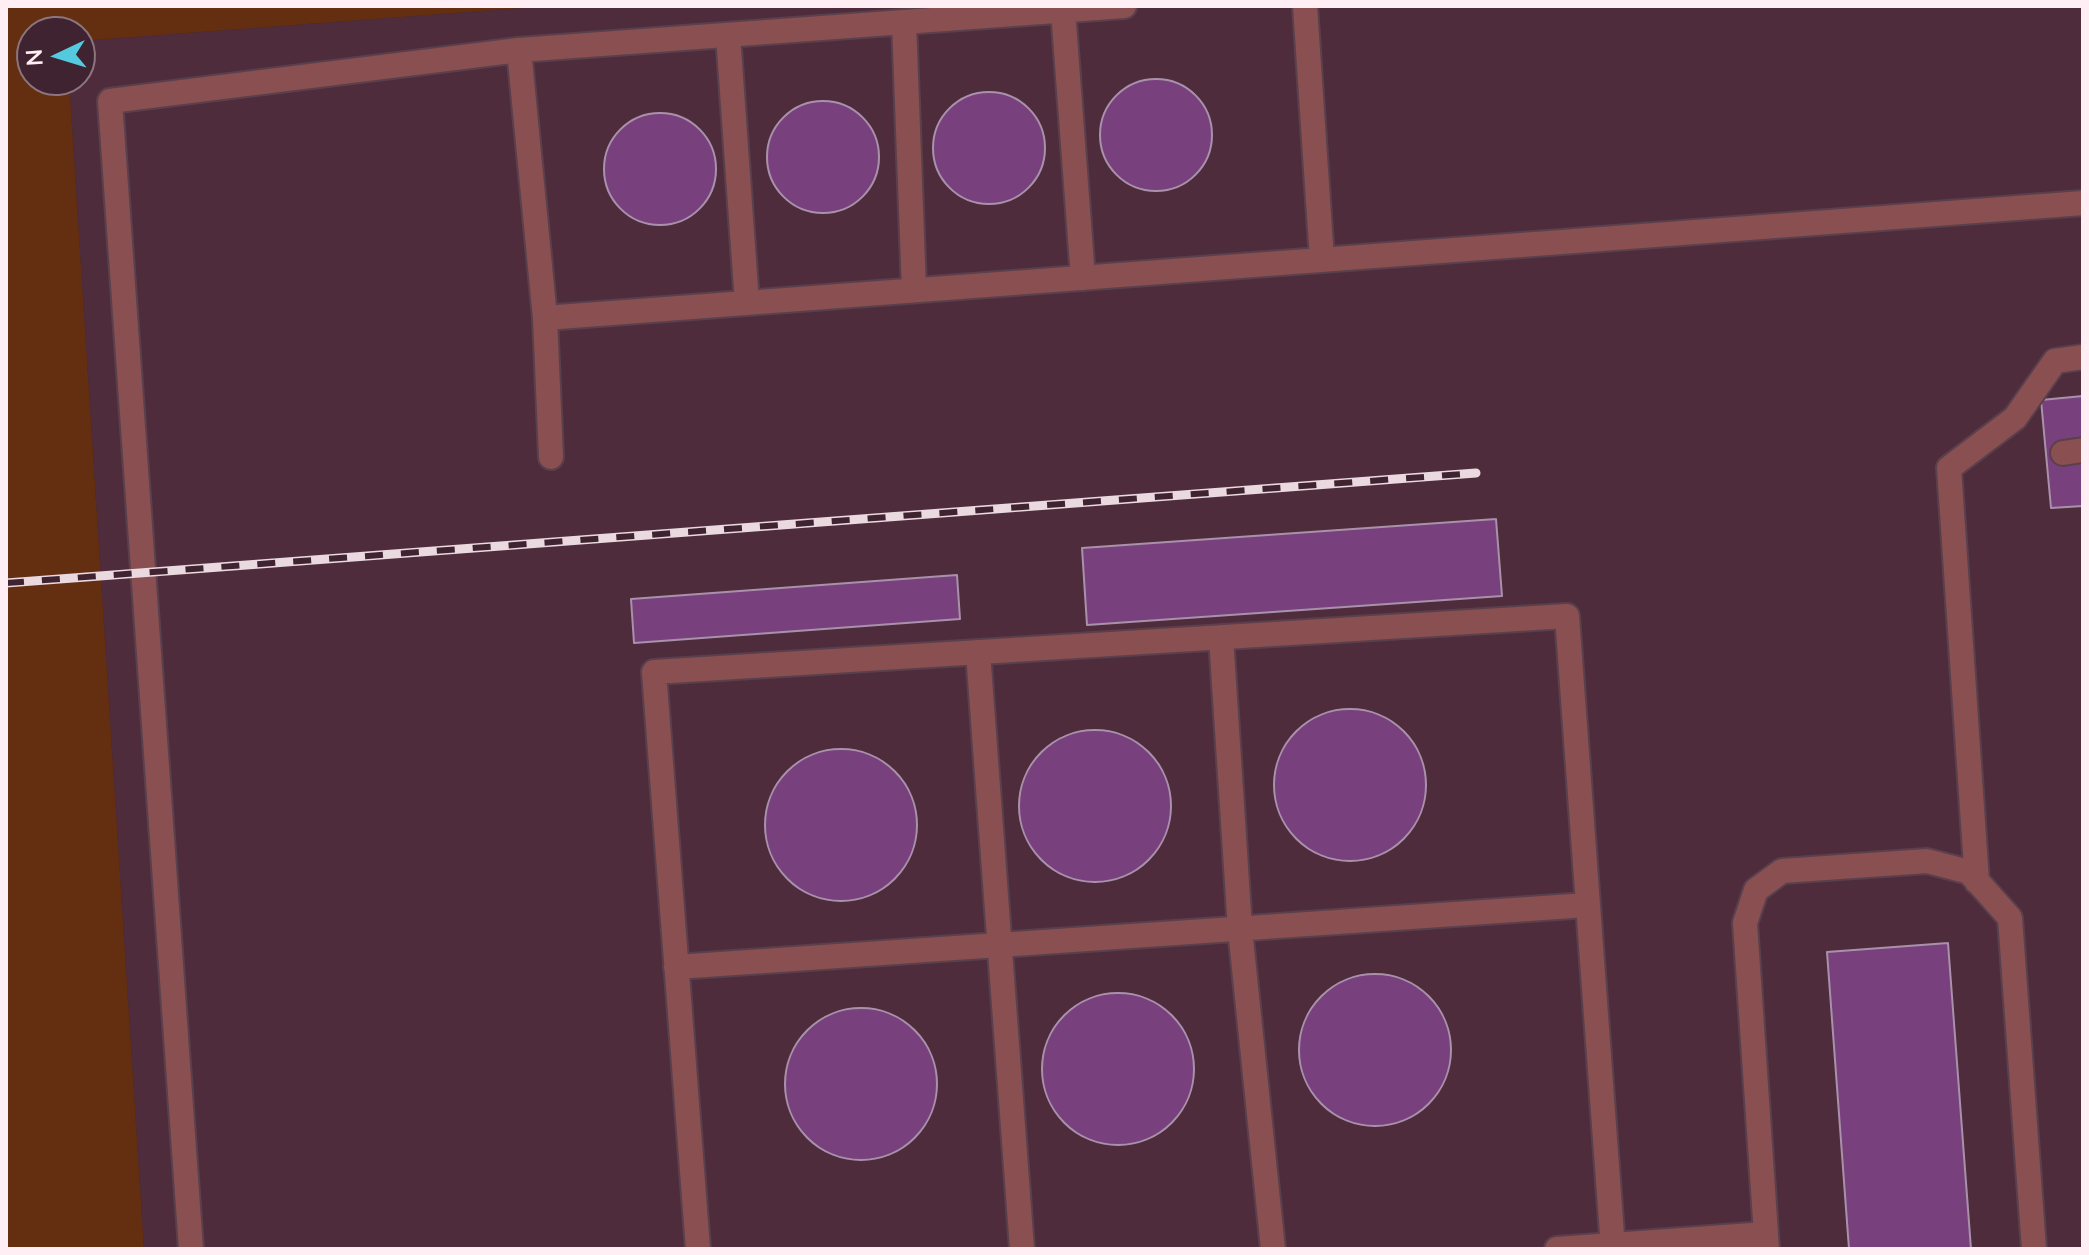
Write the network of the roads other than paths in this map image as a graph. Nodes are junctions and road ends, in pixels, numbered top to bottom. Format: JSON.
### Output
{"nodes":[{"id":1,"x":1124,"y":6,"type":"edge"},
{"id":2,"x":1305,"y":6,"type":"edge"},
{"id":3,"x":1063,"y":10,"type":"junction"},
{"id":4,"x":904,"y":22,"type":"junction"},
{"id":5,"x":728,"y":35,"type":"junction"},
{"id":6,"x":519,"y":50,"type":"junction"},
{"id":7,"x":2083,"y":203,"type":"edge"},
{"id":8,"x":1322,"y":260,"type":"junction"},
{"id":9,"x":1083,"y":278,"type":"junction"},
{"id":10,"x":914,"y":290,"type":"junction"},
{"id":11,"x":747,"y":303,"type":"junction"},
{"id":12,"x":545,"y":318,"type":"junction"},
{"id":13,"x":2083,"y":357,"type":"edge"},
{"id":14,"x":551,"y":457,"type":"dead end"},
{"id":15,"x":1221,"y":637,"type":"junction"},
{"id":16,"x":978,"y":652,"type":"junction"},
{"id":17,"x":1977,"y":882,"type":"junction"},
{"id":18,"x":1587,"y":905,"type":"junction"},
{"id":19,"x":1240,"y":929,"type":"junction"},
{"id":20,"x":997,"y":945,"type":"junction"},
{"id":21,"x":676,"y":967,"type":"junction"},
{"id":22,"x":1767,"y":1242,"type":"edge"},
{"id":23,"x":1613,"y":1247,"type":"edge"},
{"id":24,"x":191,"y":1249,"type":"edge"},
{"id":25,"x":698,"y":1249,"type":"edge"},
{"id":26,"x":1022,"y":1249,"type":"edge"},
{"id":27,"x":1273,"y":1249,"type":"edge"},
{"id":28,"x":1557,"y":1249,"type":"edge"},
{"id":29,"x":2034,"y":1249,"type":"edge"}],
"edges":[{"from":1,"to":3,"type":"lane"},
{"from":2,"to":8,"type":"lane"},
{"from":3,"to":4,"type":"lane"},
{"from":3,"to":9,"type":"lane"},
{"from":4,"to":5,"type":"lane"},
{"from":4,"to":10,"type":"lane"},
{"from":5,"to":6,"type":"lane"},
{"from":5,"to":11,"type":"lane"},
{"from":6,"to":12,"type":"lane"},
{"from":6,"to":24,"type":"lane"},
{"from":7,"to":8,"type":"lane"},
{"from":8,"to":9,"type":"lane"},
{"from":9,"to":10,"type":"lane"},
{"from":10,"to":11,"type":"lane"},
{"from":11,"to":12,"type":"lane"},
{"from":12,"to":14,"type":"lane"},
{"from":13,"to":17,"type":"lane"},
{"from":15,"to":16,"type":"lane"},
{"from":15,"to":18,"type":"lane"},
{"from":15,"to":19,"type":"lane"},
{"from":16,"to":20,"type":"lane"},
{"from":16,"to":21,"type":"lane"},
{"from":17,"to":22,"type":"lane"},
{"from":17,"to":29,"type":"lane"},
{"from":18,"to":19,"type":"lane"},
{"from":18,"to":23,"type":"lane"},
{"from":19,"to":20,"type":"lane"},
{"from":19,"to":27,"type":"lane"},
{"from":20,"to":21,"type":"lane"},
{"from":20,"to":26,"type":"lane"},
{"from":21,"to":25,"type":"lane"},
{"from":22,"to":23,"type":"lane"},
{"from":23,"to":28,"type":"lane"}]}
